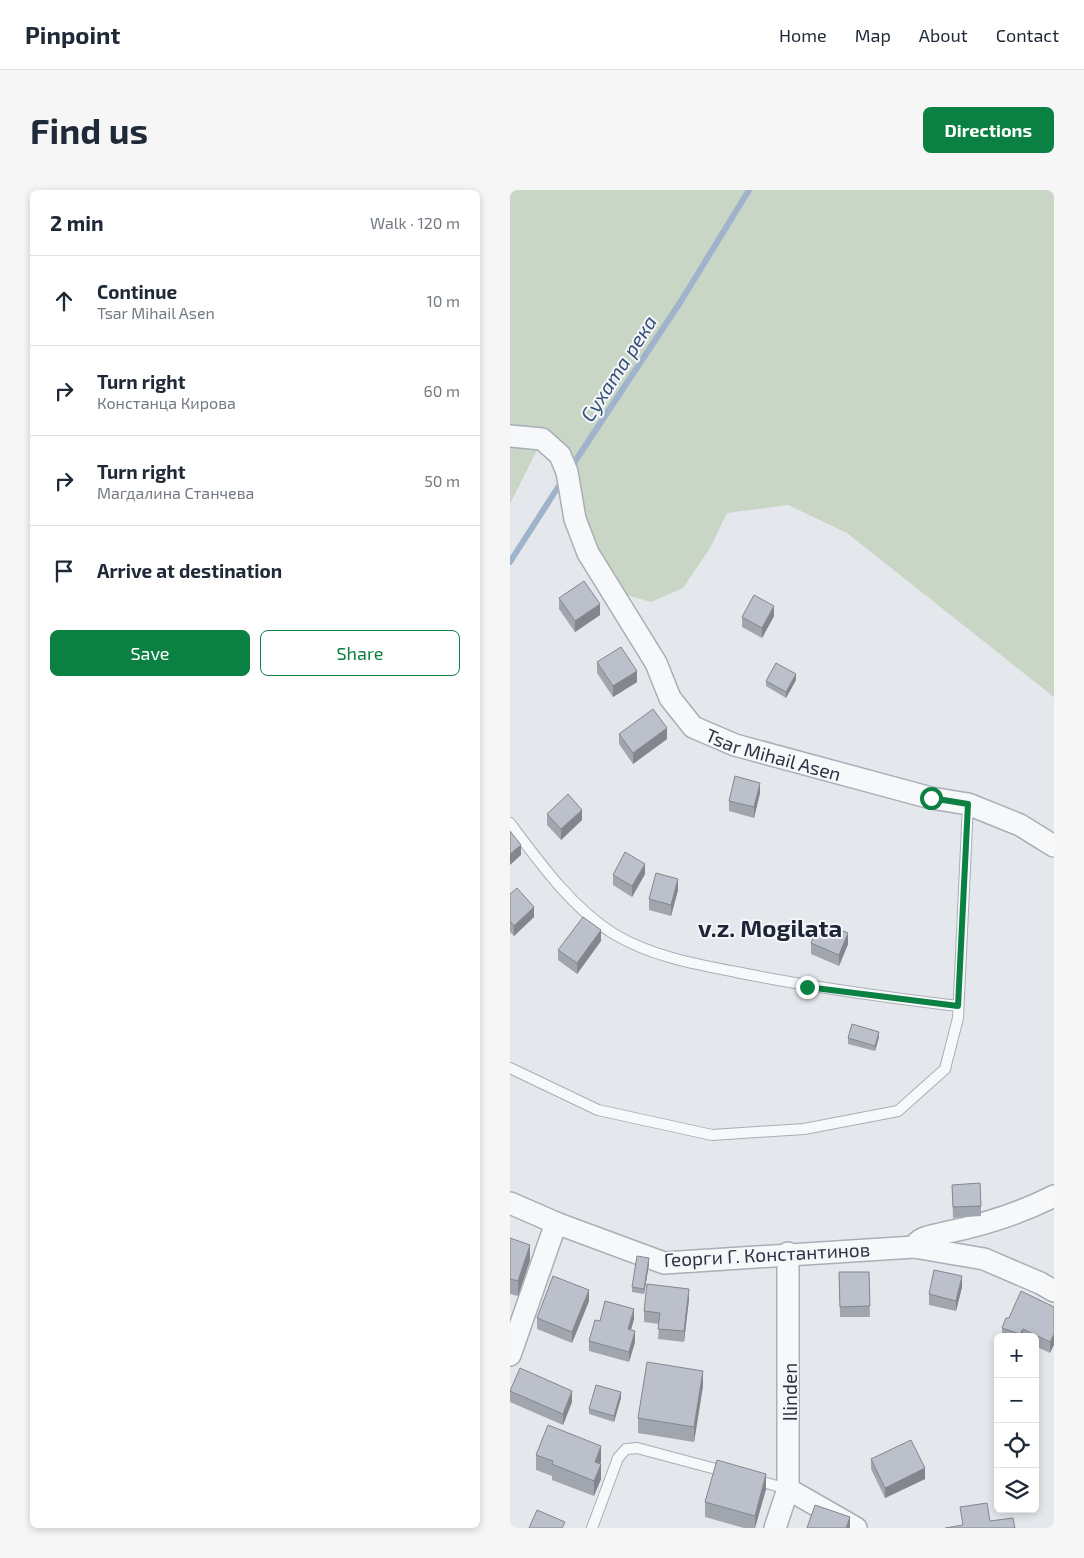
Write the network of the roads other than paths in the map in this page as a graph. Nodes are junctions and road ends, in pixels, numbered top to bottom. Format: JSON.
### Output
{"nodes":[{"id":1,"x":510,"y":436,"type":"edge"},
{"id":2,"x":968,"y":804,"type":"junction"},
{"id":3,"x":510,"y":823,"type":"edge"},
{"id":4,"x":1054,"y":846,"type":"edge"},
{"id":5,"x":958,"y":1006,"type":"junction"},
{"id":6,"x":510,"y":1068,"type":"edge"},
{"id":7,"x":1054,"y":1196,"type":"edge"},
{"id":8,"x":510,"y":1203,"type":"edge"},
{"id":9,"x":556,"y":1223,"type":"junction"},
{"id":10,"x":914,"y":1247,"type":"junction"},
{"id":11,"x":788,"y":1254,"type":"junction"},
{"id":12,"x":1054,"y":1291,"type":"edge"},
{"id":13,"x":510,"y":1355,"type":"edge"},
{"id":14,"x":788,"y":1489,"type":"junction"},
{"id":15,"x":592,"y":1528,"type":"edge"},
{"id":16,"x":775,"y":1528,"type":"edge"},
{"id":17,"x":856,"y":1528,"type":"edge"}],
"edges":[{"from":1,"to":2,"type":"street","name":"Tsar Mihail Asen"},
{"from":2,"to":4,"type":"street","name":"Tsar Mihail Asen"},
{"from":2,"to":5,"type":"lane"},
{"from":3,"to":5,"type":"lane"},
{"from":5,"to":6,"type":"lane"},
{"from":7,"to":10,"type":"street"},
{"from":8,"to":9,"type":"street","name":"Георги Г. Константинов"},
{"from":9,"to":11,"type":"street","name":"Георги Г. Константинов"},
{"from":9,"to":13,"type":"street"},
{"from":10,"to":11,"type":"street","name":"Георги Г. Константинов"},
{"from":10,"to":12,"type":"street"},
{"from":11,"to":14,"type":"street","name":"Ilinden"},
{"from":14,"to":15,"type":"lane"},
{"from":14,"to":16,"type":"street","name":"Ilinden"},
{"from":14,"to":17,"type":"street"}]}
